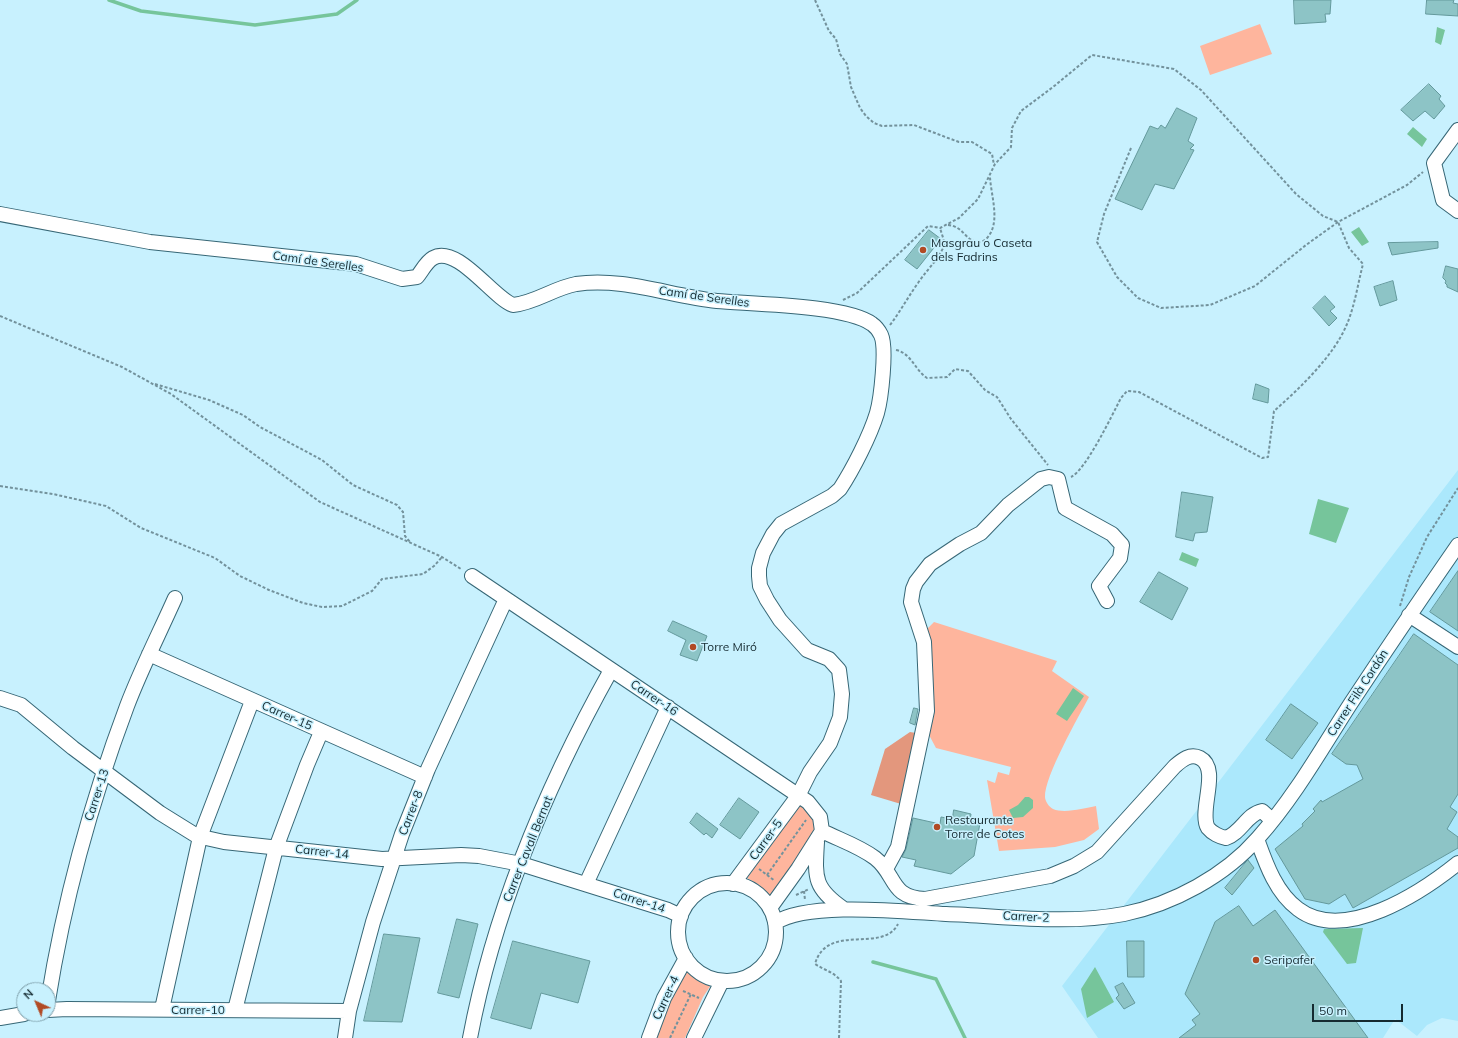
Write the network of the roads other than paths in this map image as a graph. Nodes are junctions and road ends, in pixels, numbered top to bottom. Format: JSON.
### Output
{"nodes":[{"id":1,"x":1458,"y":130,"type":"edge"},
{"id":2,"x":1458,"y":211,"type":"edge"},
{"id":3,"x":0,"y":214,"type":"edge"},
{"id":4,"x":1458,"y":545,"type":"edge"},
{"id":5,"x":472,"y":576,"type":"road end"},
{"id":6,"x":175,"y":598,"type":"dead end"},
{"id":7,"x":506,"y":599,"type":"junction"},
{"id":8,"x":1107,"y":602,"type":"dead end"},
{"id":9,"x":1409,"y":615,"type":"junction"},
{"id":10,"x":1458,"y":647,"type":"edge"},
{"id":11,"x":149,"y":654,"type":"junction"},
{"id":12,"x":611,"y":670,"type":"junction"},
{"id":13,"x":0,"y":698,"type":"edge"},
{"id":14,"x":252,"y":701,"type":"junction"},
{"id":15,"x":668,"y":707,"type":"junction"},
{"id":16,"x":321,"y":732,"type":"junction"},
{"id":17,"x":105,"y":770,"type":"junction"},
{"id":18,"x":425,"y":777,"type":"junction"},
{"id":19,"x":798,"y":796,"type":"junction"},
{"id":20,"x":1272,"y":820,"type":"junction"},
{"id":21,"x":820,"y":836,"type":"junction"},
{"id":22,"x":200,"y":837,"type":"junction"},
{"id":23,"x":1257,"y":839,"type":"junction"},
{"id":24,"x":276,"y":848,"type":"junction"},
{"id":25,"x":395,"y":858,"type":"junction"},
{"id":26,"x":1458,"y":863,"type":"edge"},
{"id":27,"x":521,"y":864,"type":"junction"},
{"id":28,"x":886,"y":869,"type":"junction"},
{"id":29,"x":586,"y":884,"type":"junction"},
{"id":30,"x":733,"y":884,"type":"junction"},
{"id":31,"x":770,"y":908,"type":"junction"},
{"id":32,"x":844,"y":909,"type":"junction"},
{"id":33,"x":681,"y":916,"type":"junction"},
{"id":34,"x":775,"y":923,"type":"junction"},
{"id":35,"x":686,"y":958,"type":"junction"},
{"id":36,"x":722,"y":981,"type":"junction"},
{"id":37,"x":51,"y":982,"type":"edge"},
{"id":38,"x":56,"y":1010,"type":"edge"},
{"id":39,"x":162,"y":1010,"type":"junction"},
{"id":40,"x":235,"y":1010,"type":"junction"},
{"id":41,"x":349,"y":1011,"type":"junction"},
{"id":42,"x":16,"y":1015,"type":"edge"},
{"id":43,"x":0,"y":1018,"type":"edge"},
{"id":44,"x":345,"y":1038,"type":"edge"},
{"id":45,"x":470,"y":1038,"type":"edge"},
{"id":46,"x":649,"y":1038,"type":"edge"},
{"id":47,"x":694,"y":1038,"type":"edge"}],
"edges":[{"from":1,"to":2,"type":"street"},
{"from":3,"to":19,"type":"street","name":"Camí de Serelles"},
{"from":4,"to":9,"type":"street","name":"Carrer Filà Cordón"},
{"from":5,"to":7,"type":"street","name":"Carrer-16"},
{"from":6,"to":11,"type":"street","name":"Carrer-13"},
{"from":7,"to":12,"type":"street","name":"Carrer-16"},
{"from":7,"to":18,"type":"street","name":"Carrer-8"},
{"from":8,"to":28,"type":"street"},
{"from":9,"to":10,"type":"street"},
{"from":9,"to":20,"type":"street","name":"Carrer Filà Cordón"},
{"from":11,"to":14,"type":"street","name":"Carrer-15"},
{"from":11,"to":17,"type":"street","name":"Carrer-13"},
{"from":12,"to":15,"type":"street","name":"Carrer-16"},
{"from":12,"to":27,"type":"street","name":"Carrer Cavall Bernat"},
{"from":13,"to":17,"type":"street","name":"Carrer-14"},
{"from":14,"to":16,"type":"street","name":"Carrer-15"},
{"from":14,"to":22,"type":"street"},
{"from":15,"to":19,"type":"street","name":"Carrer-16"},
{"from":15,"to":29,"type":"street"},
{"from":16,"to":18,"type":"street","name":"Carrer-15"},
{"from":16,"to":24,"type":"street"},
{"from":17,"to":22,"type":"street","name":"Carrer-14"},
{"from":17,"to":37,"type":"street","name":"Carrer-13"},
{"from":18,"to":25,"type":"street","name":"Carrer-8"},
{"from":19,"to":21,"type":"street","name":"Carrer-16"},
{"from":19,"to":30,"type":"street","name":"Carrer-5"},
{"from":20,"to":23,"type":"street","name":"Carrer Filà Cordón"},
{"from":20,"to":28,"type":"street"},
{"from":21,"to":28,"type":"street"},
{"from":21,"to":31,"type":"street"},
{"from":21,"to":32,"type":"street"},
{"from":22,"to":24,"type":"street","name":"Carrer-14"},
{"from":22,"to":39,"type":"street"},
{"from":23,"to":26,"type":"street"},
{"from":23,"to":32,"type":"street","name":"Carrer-2"},
{"from":24,"to":25,"type":"street","name":"Carrer-14"},
{"from":24,"to":40,"type":"street"},
{"from":25,"to":27,"type":"street","name":"Carrer-14"},
{"from":25,"to":41,"type":"street","name":"Carrer-8"},
{"from":27,"to":29,"type":"street","name":"Carrer-14"},
{"from":27,"to":45,"type":"street","name":"Carrer Cavall Bernat"},
{"from":29,"to":33,"type":"street","name":"Carrer-14"},
{"from":30,"to":31,"type":"street"},
{"from":30,"to":33,"type":"street"},
{"from":31,"to":34,"type":"street"},
{"from":32,"to":34,"type":"street","name":"Carrer-2"},
{"from":33,"to":35,"type":"street"},
{"from":34,"to":36,"type":"street"},
{"from":35,"to":36,"type":"street"},
{"from":35,"to":46,"type":"street","name":"Carrer-4"},
{"from":36,"to":47,"type":"street"},
{"from":38,"to":39,"type":"street","name":"Carrer-10"},
{"from":39,"to":40,"type":"street","name":"Carrer-10"},
{"from":40,"to":41,"type":"street","name":"Carrer-10"},
{"from":41,"to":44,"type":"street","name":"Carrer-8"},
{"from":42,"to":43,"type":"street"}]}
